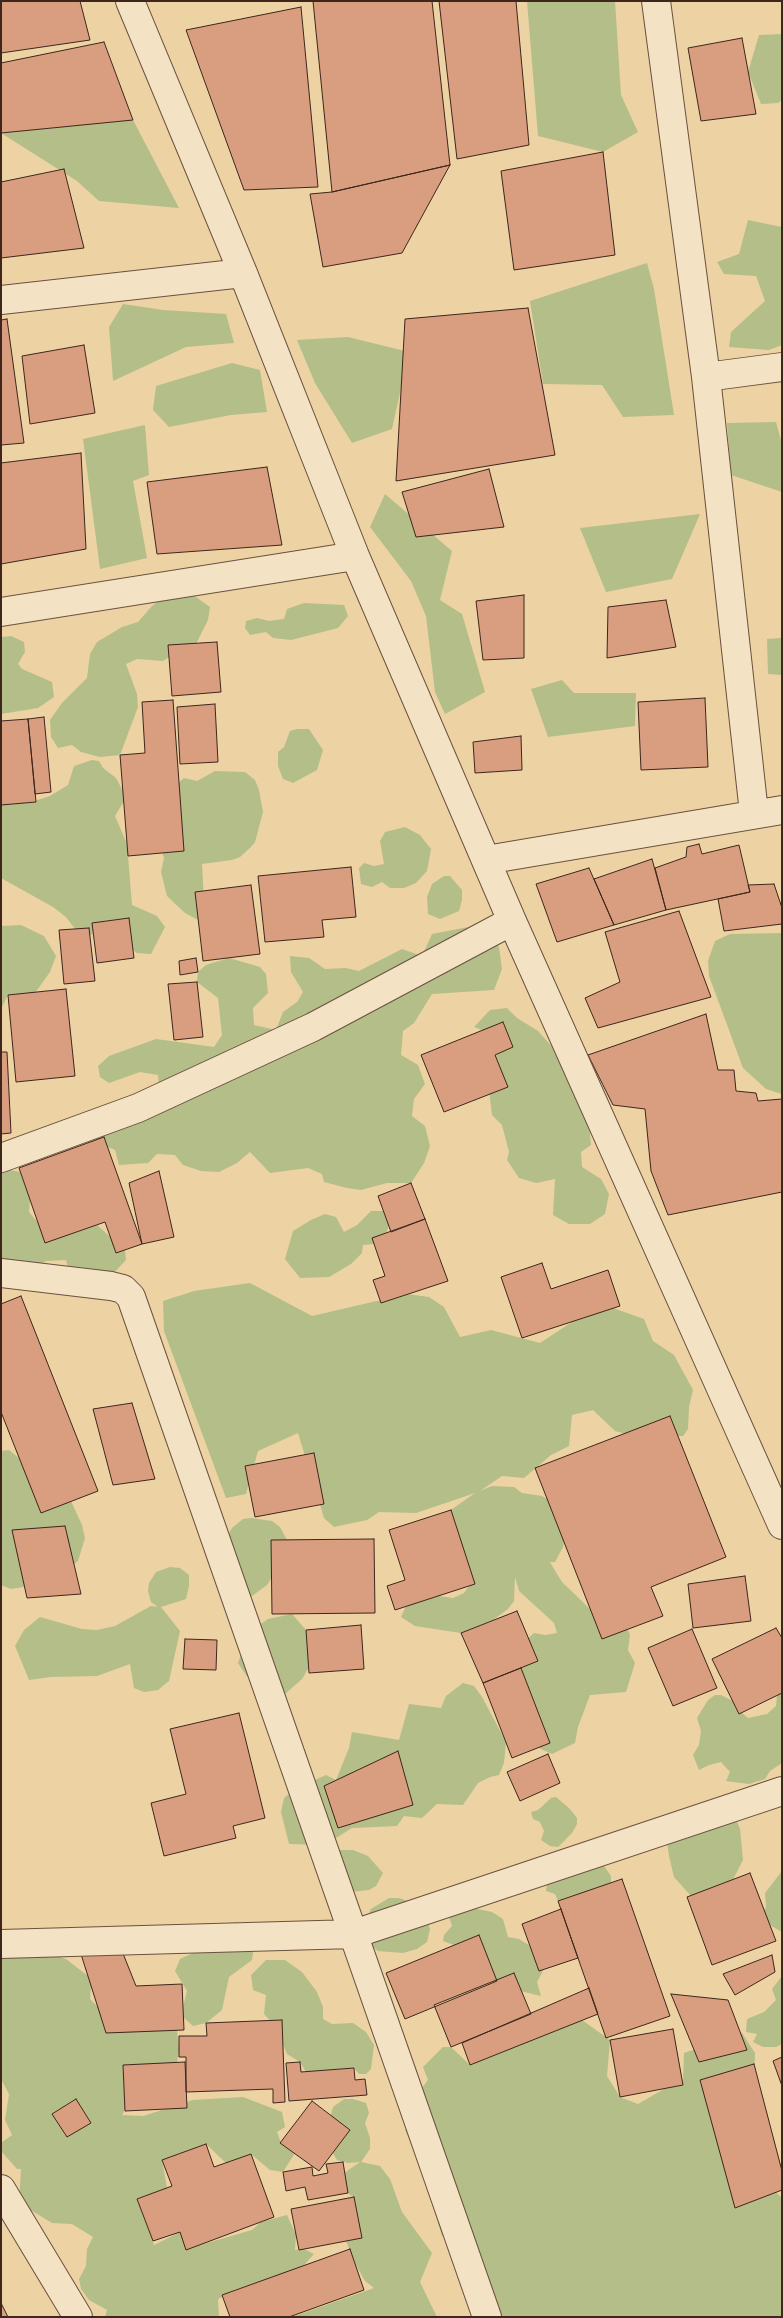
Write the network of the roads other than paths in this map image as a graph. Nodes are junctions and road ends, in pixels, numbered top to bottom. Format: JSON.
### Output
{"nodes":[{"id":1,"x":130,"y":1,"type":"edge"},
{"id":2,"x":656,"y":1,"type":"edge"},
{"id":3,"x":243,"y":273,"type":"junction"},
{"id":4,"x":1,"y":300,"type":"edge"},
{"id":5,"x":782,"y":367,"type":"edge"},
{"id":6,"x":706,"y":377,"type":"junction"},
{"id":7,"x":355,"y":556,"type":"junction"},
{"id":8,"x":1,"y":612,"type":"edge"},
{"id":9,"x":782,"y":810,"type":"edge"},
{"id":10,"x":754,"y":813,"type":"junction"},
{"id":11,"x":486,"y":860,"type":"junction"},
{"id":12,"x":512,"y":921,"type":"junction"},
{"id":13,"x":1,"y":1158,"type":"edge"},
{"id":14,"x":1,"y":1273,"type":"edge"},
{"id":15,"x":782,"y":1525,"type":"edge"},
{"id":16,"x":782,"y":1791,"type":"edge"},
{"id":17,"x":354,"y":1934,"type":"junction"},
{"id":18,"x":1,"y":1944,"type":"edge"},
{"id":19,"x":1,"y":2189,"type":"edge"},
{"id":20,"x":78,"y":2317,"type":"edge"},
{"id":21,"x":487,"y":2317,"type":"edge"}],
"edges":[{"from":1,"to":3,"type":"street"},
{"from":2,"to":6,"type":"street"},
{"from":3,"to":4,"type":"street"},
{"from":3,"to":7,"type":"street"},
{"from":5,"to":6,"type":"street"},
{"from":6,"to":10,"type":"street"},
{"from":7,"to":8,"type":"street"},
{"from":7,"to":11,"type":"street"},
{"from":9,"to":10,"type":"street"},
{"from":10,"to":11,"type":"street"},
{"from":11,"to":12,"type":"street"},
{"from":12,"to":13,"type":"street"},
{"from":12,"to":15,"type":"street"},
{"from":14,"to":17,"type":"street"},
{"from":16,"to":17,"type":"street"},
{"from":17,"to":18,"type":"street"},
{"from":17,"to":21,"type":"street"},
{"from":19,"to":20,"type":"street"}]}
